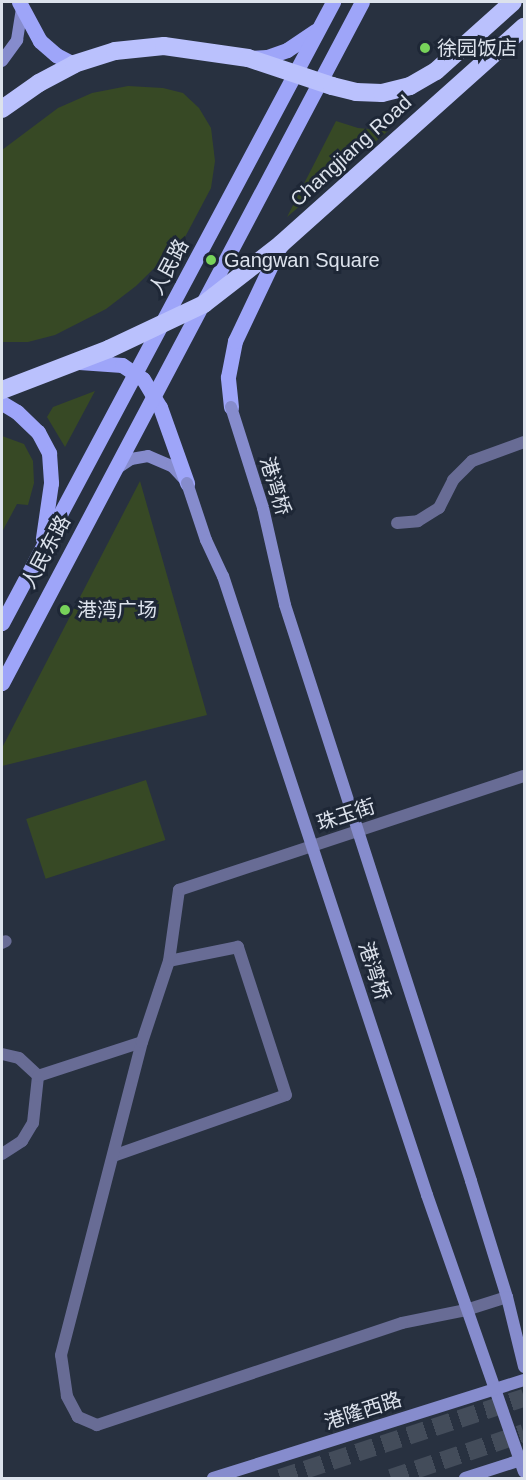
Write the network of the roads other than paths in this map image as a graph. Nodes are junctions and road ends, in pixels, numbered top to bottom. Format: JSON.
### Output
{"nodes":[{"id":1,"x":333,"y":2,"type":"edge"},
{"id":2,"x":362,"y":2,"type":"edge"},
{"id":3,"x":513,"y":2,"type":"edge"},
{"id":4,"x":21,"y":5,"type":"edge"},
{"id":5,"x":320,"y":27,"type":"junction"},
{"id":6,"x":525,"y":27,"type":"edge"},
{"id":7,"x":248,"y":58,"type":"junction"},
{"id":8,"x":2,"y":61,"type":"edge"},
{"id":9,"x":74,"y":64,"type":"junction"},
{"id":10,"x":295,"y":74,"type":"junction"},
{"id":11,"x":321,"y":82,"type":"junction"},
{"id":12,"x":2,"y":109,"type":"edge"},
{"id":13,"x":281,"y":244,"type":"junction"},
{"id":14,"x":204,"y":304,"type":"junction"},
{"id":15,"x":161,"y":326,"type":"junction"},
{"id":16,"x":76,"y":362,"type":"junction"},
{"id":17,"x":136,"y":372,"type":"junction"},
{"id":18,"x":2,"y":390,"type":"edge"},
{"id":19,"x":153,"y":395,"type":"junction"},
{"id":20,"x":2,"y":403,"type":"edge"},
{"id":21,"x":231,"y":407,"type":"joint"},
{"id":22,"x":525,"y":442,"type":"edge"},
{"id":23,"x":112,"y":472,"type":"junction"},
{"id":24,"x":187,"y":483,"type":"junction"},
{"id":25,"x":397,"y":523,"type":"dead end"},
{"id":26,"x":40,"y":552,"type":"junction"},
{"id":27,"x":2,"y":623,"type":"edge"},
{"id":28,"x":2,"y":683,"type":"edge"},
{"id":29,"x":525,"y":776,"type":"edge"},
{"id":30,"x":169,"y":961,"type":"junction"},
{"id":31,"x":142,"y":1042,"type":"junction"},
{"id":32,"x":2,"y":1054,"type":"edge"},
{"id":33,"x":38,"y":1076,"type":"junction"},
{"id":34,"x":2,"y":1154,"type":"edge"},
{"id":35,"x":113,"y":1156,"type":"junction"},
{"id":36,"x":507,"y":1297,"type":"junction"},
{"id":37,"x":466,"y":1310,"type":"junction"},
{"id":38,"x":525,"y":1367,"type":"edge"},
{"id":39,"x":525,"y":1380,"type":"edge"},
{"id":40,"x":496,"y":1389,"type":"junction"},
{"id":41,"x":523,"y":1464,"type":"edge"},
{"id":42,"x":213,"y":1479,"type":"edge"},
{"id":43,"x":465,"y":1479,"type":"edge"}],
"edges":[{"from":1,"to":5,"type":"main road","name":"人民路"},
{"from":2,"to":11,"type":"main road"},
{"from":3,"to":11,"type":"highway","name":"Changjiang Road"},
{"from":4,"to":8,"type":"main road"},
{"from":4,"to":9,"type":"main road"},
{"from":5,"to":7,"type":"main road"},
{"from":5,"to":10,"type":"main road","name":"人民路"},
{"from":6,"to":13,"type":"highway","name":"Changjiang Road"},
{"from":7,"to":9,"type":"highway","name":"Changjiang Road"},
{"from":7,"to":10,"type":"highway","name":"Changjiang Road"},
{"from":9,"to":12,"type":"highway","name":"Changjiang Road"},
{"from":10,"to":11,"type":"highway","name":"Changjiang Road"},
{"from":10,"to":15,"type":"main road","name":"人民路"},
{"from":11,"to":14,"type":"main road"},
{"from":13,"to":14,"type":"highway","name":"Changjiang Road"},
{"from":13,"to":21,"type":"main road"},
{"from":14,"to":15,"type":"highway","name":"Changjiang Road"},
{"from":14,"to":19,"type":"main road"},
{"from":15,"to":16,"type":"highway","name":"Changjiang Road"},
{"from":15,"to":17,"type":"main road","name":"人民路"},
{"from":16,"to":17,"type":"main road"},
{"from":16,"to":18,"type":"highway","name":"Changjiang Road"},
{"from":17,"to":19,"type":"main road"},
{"from":17,"to":26,"type":"main road","name":"人民路"},
{"from":19,"to":23,"type":"main road"},
{"from":19,"to":24,"type":"main road"},
{"from":20,"to":26,"type":"main road"},
{"from":21,"to":36,"type":"main road","name":"港湾桥","bridge":true},
{"from":22,"to":25,"type":"street"},
{"from":23,"to":24,"type":"main road"},
{"from":23,"to":28,"type":"main road","name":"人民东路"},
{"from":24,"to":37,"type":"main road","name":"港湾桥","bridge":true},
{"from":26,"to":27,"type":"main road","name":"人民路"},
{"from":29,"to":30,"type":"street","name":"珠玉街"},
{"from":30,"to":31,"type":"street"},
{"from":30,"to":35,"type":"street"},
{"from":31,"to":33,"type":"street"},
{"from":31,"to":35,"type":"street"},
{"from":32,"to":33,"type":"street"},
{"from":33,"to":34,"type":"street"},
{"from":35,"to":37,"type":"street"},
{"from":36,"to":37,"type":"street"},
{"from":36,"to":38,"type":"main road","name":"港湾桥"},
{"from":37,"to":40,"type":"main road","name":"港湾桥"},
{"from":39,"to":40,"type":"main road","name":"港隆西路"},
{"from":40,"to":41,"type":"main road","name":"港湾桥"},
{"from":40,"to":42,"type":"main road","name":"港隆西路"},
{"from":41,"to":43,"type":"main road"}]}
